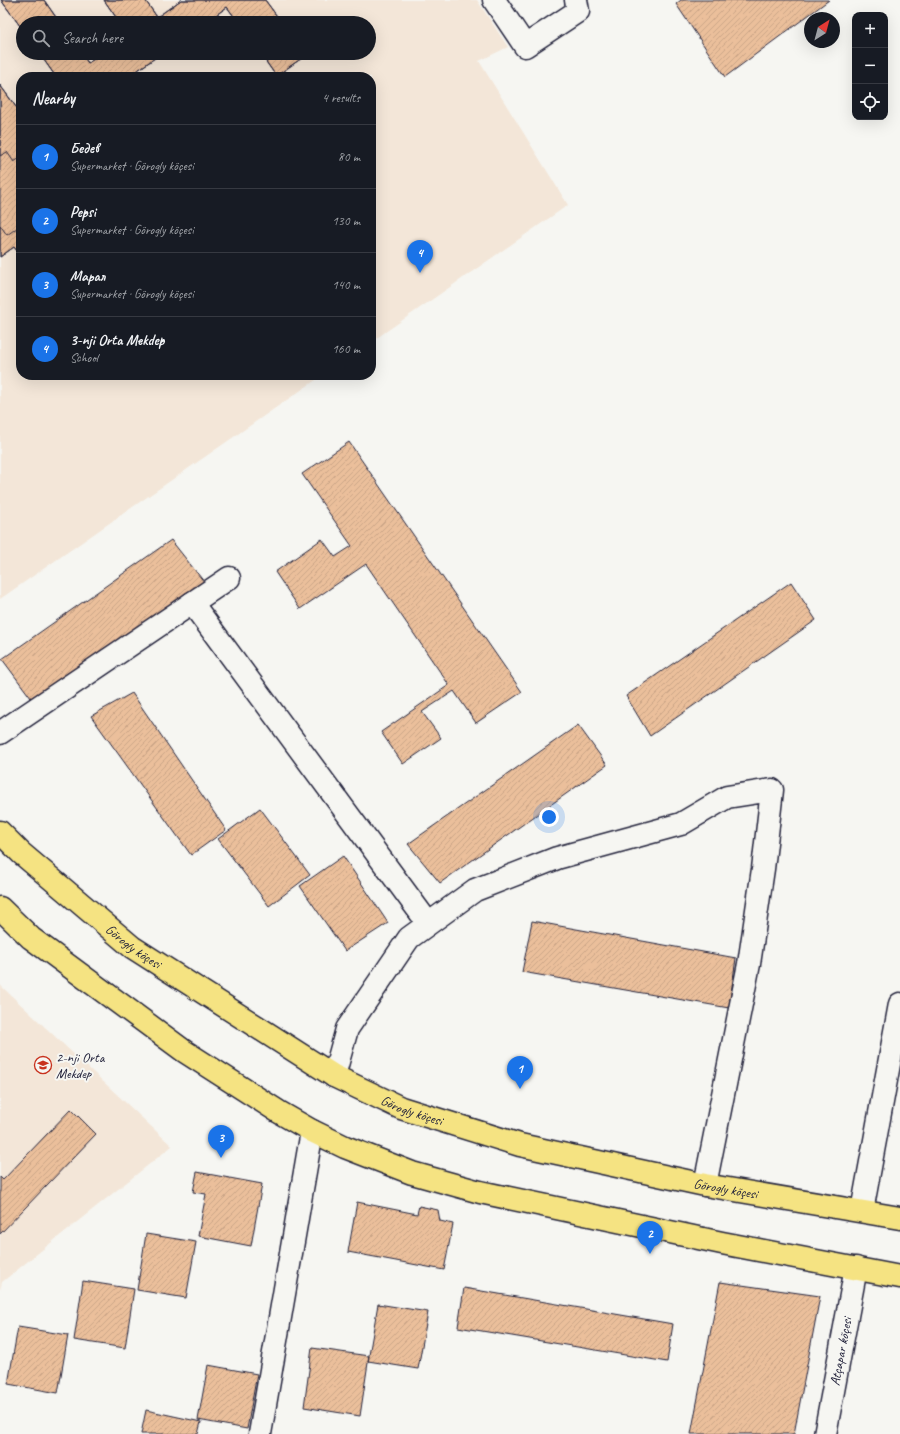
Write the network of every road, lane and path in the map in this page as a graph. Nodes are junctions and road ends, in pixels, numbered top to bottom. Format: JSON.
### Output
{"nodes":[{"id":1,"x":494,"y":0,"type":"edge"},
{"id":2,"x":576,"y":0,"type":"edge"},
{"id":3,"x":229,"y":578,"type":"dead end"},
{"id":4,"x":192,"y":603,"type":"junction"},
{"id":5,"x":0,"y":733,"type":"edge"},
{"id":6,"x":0,"y":832,"type":"edge"},
{"id":7,"x":0,"y":908,"type":"edge"},
{"id":8,"x":428,"y":923,"type":"junction"},
{"id":9,"x":900,"y":1004,"type":"edge"},
{"id":10,"x":334,"y":1076,"type":"junction"},
{"id":11,"x":312,"y":1131,"type":"junction"},
{"id":12,"x":705,"y":1185,"type":"junction"},
{"id":13,"x":862,"y":1211,"type":"junction"},
{"id":14,"x":900,"y":1218,"type":"edge"},
{"id":15,"x":856,"y":1268,"type":"junction"},
{"id":16,"x":900,"y":1277,"type":"edge"},
{"id":17,"x":260,"y":1434,"type":"edge"},
{"id":18,"x":825,"y":1434,"type":"edge"}],
"edges":[{"from":1,"to":2,"type":"street"},
{"from":3,"to":4,"type":"street"},
{"from":4,"to":5,"type":"street"},
{"from":4,"to":8,"type":"street"},
{"from":6,"to":10,"type":"main road","name":"Görogly köçesi"},
{"from":7,"to":11,"type":"main road"},
{"from":8,"to":10,"type":"street"},
{"from":8,"to":12,"type":"street"},
{"from":9,"to":13,"type":"street"},
{"from":10,"to":12,"type":"main road","name":"Görogly köçesi"},
{"from":11,"to":15,"type":"main road"},
{"from":11,"to":17,"type":"street"},
{"from":12,"to":13,"type":"main road","name":"Görogly köçesi"},
{"from":13,"to":14,"type":"main road","name":"Görogly köçesi"},
{"from":15,"to":16,"type":"main road"},
{"from":15,"to":18,"type":"street","name":"Atçapar köçesi"}]}
